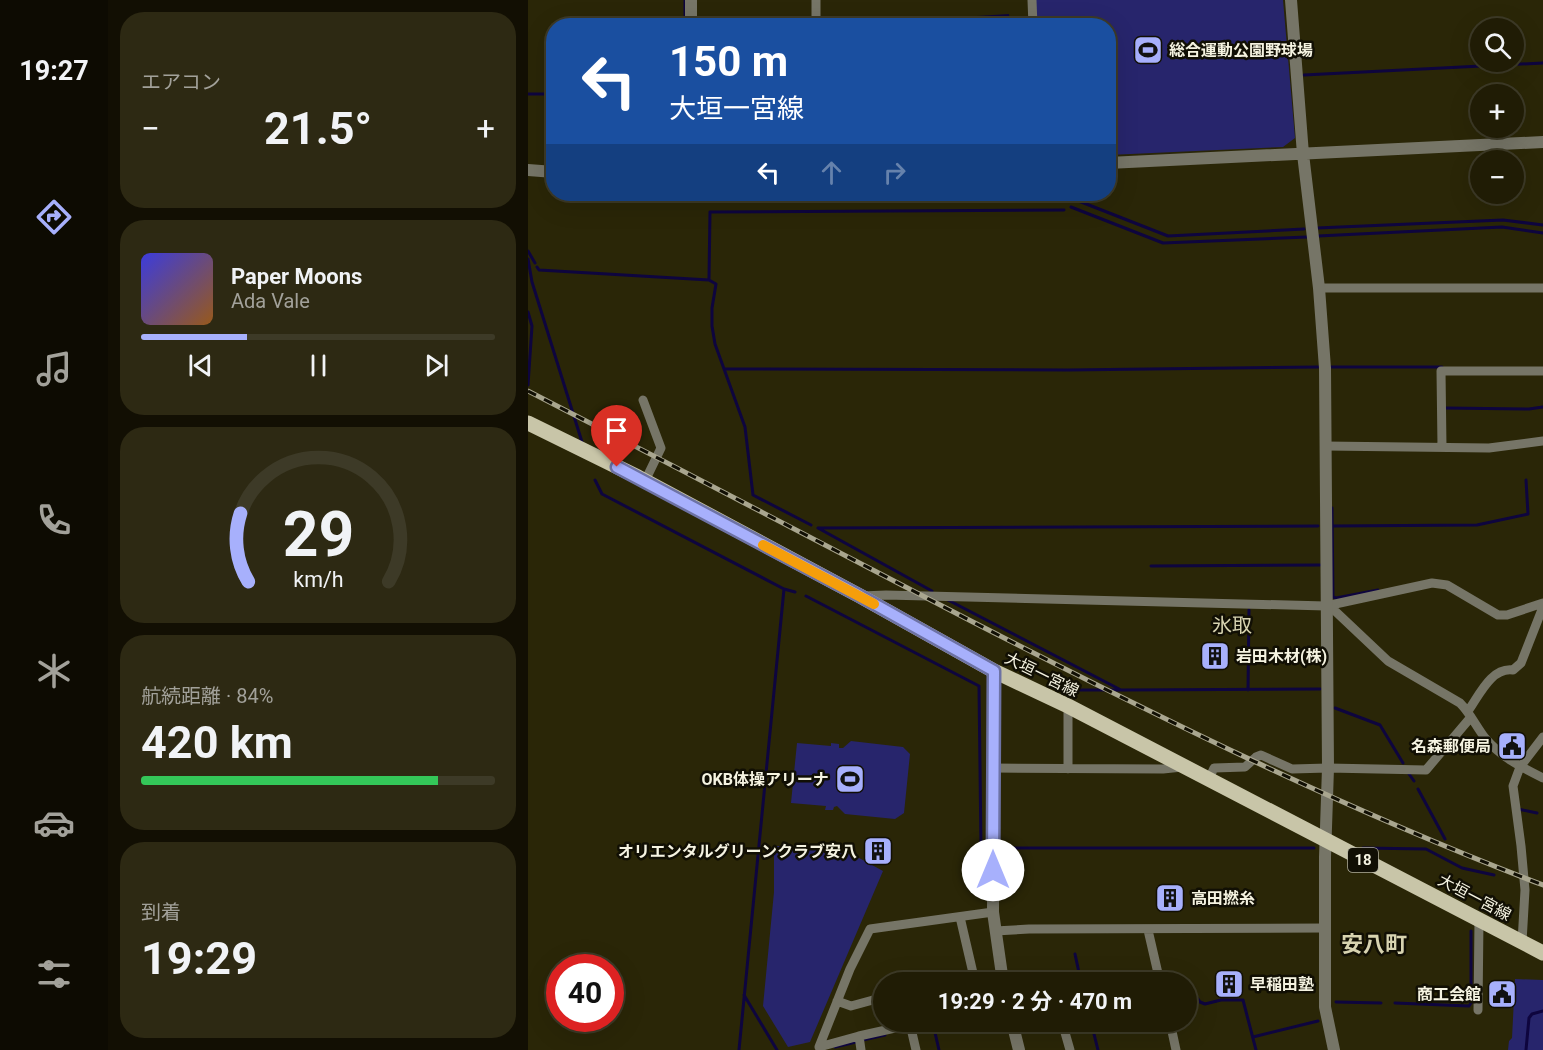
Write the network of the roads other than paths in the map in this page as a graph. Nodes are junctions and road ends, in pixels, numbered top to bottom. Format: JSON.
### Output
{"nodes":[{"id":1,"x":691,"y":0,"type":"edge"},
{"id":2,"x":816,"y":0,"type":"edge"},
{"id":3,"x":1032,"y":0,"type":"edge"},
{"id":4,"x":1291,"y":0,"type":"edge"},
{"id":5,"x":690,"y":18,"type":"edge"},
{"id":6,"x":816,"y":18,"type":"edge"},
{"id":7,"x":1033,"y":18,"type":"edge"},
{"id":8,"x":1543,"y":142,"type":"edge"},
{"id":9,"x":1303,"y":154,"type":"junction"},
{"id":10,"x":1116,"y":163,"type":"edge"},
{"id":11,"x":528,"y":170,"type":"edge"},
{"id":12,"x":546,"y":171,"type":"edge"},
{"id":13,"x":1319,"y":288,"type":"junction"},
{"id":14,"x":1543,"y":288,"type":"edge"},
{"id":15,"x":1543,"y":371,"type":"edge"},
{"id":16,"x":644,"y":400,"type":"dead end"},
{"id":17,"x":528,"y":423,"type":"edge"},
{"id":18,"x":1543,"y":441,"type":"edge"},
{"id":19,"x":1325,"y":446,"type":"junction"},
{"id":20,"x":1442,"y":447,"type":"junction"},
{"id":21,"x":645,"y":481,"type":"junction"},
{"id":22,"x":860,"y":596,"type":"junction"},
{"id":23,"x":1543,"y":605,"type":"edge"},
{"id":24,"x":1326,"y":606,"type":"junction"},
{"id":25,"x":994,"y":671,"type":"junction"},
{"id":26,"x":1068,"y":706,"type":"junction"},
{"id":27,"x":1470,"y":714,"type":"junction"},
{"id":28,"x":1543,"y":736,"type":"edge"},
{"id":29,"x":1182,"y":767,"type":"junction"},
{"id":30,"x":1520,"y":767,"type":"junction"},
{"id":31,"x":993,"y":768,"type":"junction"},
{"id":32,"x":1328,"y":768,"type":"junction"},
{"id":33,"x":1068,"y":769,"type":"junction"},
{"id":34,"x":1543,"y":778,"type":"edge"},
{"id":35,"x":1209,"y":779,"type":"junction"},
{"id":36,"x":1325,"y":840,"type":"junction"},
{"id":37,"x":993,"y":912,"type":"junction"},
{"id":38,"x":960,"y":918,"type":"junction"},
{"id":39,"x":1479,"y":920,"type":"junction"},
{"id":40,"x":1325,"y":928,"type":"junction"},
{"id":41,"x":1148,"y":930,"type":"junction"},
{"id":42,"x":995,"y":931,"type":"junction"},
{"id":43,"x":1522,"y":942,"type":"junction"},
{"id":44,"x":1543,"y":953,"type":"edge"},
{"id":45,"x":974,"y":972,"type":"edge"},
{"id":46,"x":1001,"y":972,"type":"edge"},
{"id":47,"x":1158,"y":972,"type":"edge"},
{"id":48,"x":873,"y":1000,"type":"edge"},
{"id":49,"x":837,"y":1001,"type":"junction"},
{"id":50,"x":1478,"y":1010,"type":"dead end"},
{"id":51,"x":875,"y":1032,"type":"edge"},
{"id":52,"x":912,"y":1032,"type":"edge"},
{"id":53,"x":1017,"y":1032,"type":"edge"},
{"id":54,"x":1065,"y":1032,"type":"edge"},
{"id":55,"x":1172,"y":1032,"type":"edge"},
{"id":56,"x":858,"y":1036,"type":"junction"},
{"id":57,"x":861,"y":1050,"type":"edge"},
{"id":58,"x":916,"y":1050,"type":"edge"},
{"id":59,"x":1019,"y":1050,"type":"edge"},
{"id":60,"x":1070,"y":1050,"type":"edge"},
{"id":61,"x":1176,"y":1050,"type":"edge"},
{"id":62,"x":1334,"y":1050,"type":"edge"}],
"edges":[{"from":1,"to":5,"type":"street"},
{"from":2,"to":6,"type":"street"},
{"from":3,"to":7,"type":"street"},
{"from":4,"to":9,"type":"street"},
{"from":8,"to":9,"type":"street"},
{"from":9,"to":10,"type":"street"},
{"from":9,"to":13,"type":"street"},
{"from":11,"to":12,"type":"street"},
{"from":13,"to":14,"type":"street"},
{"from":13,"to":19,"type":"street"},
{"from":15,"to":20,"type":"street"},
{"from":16,"to":21,"type":"street"},
{"from":17,"to":21,"type":"main road","name":"大垣一宮線","number":"18"},
{"from":18,"to":20,"type":"street"},
{"from":19,"to":20,"type":"street"},
{"from":19,"to":24,"type":"street"},
{"from":21,"to":22,"type":"main road","name":"大垣一宮線","number":"18"},
{"from":22,"to":24,"type":"street"},
{"from":22,"to":25,"type":"main road","name":"大垣一宮線","number":"18"},
{"from":23,"to":24,"type":"street"},
{"from":23,"to":27,"type":"street"},
{"from":24,"to":27,"type":"street"},
{"from":24,"to":32,"type":"street"},
{"from":25,"to":26,"type":"main road","name":"大垣一宮線","number":"18"},
{"from":25,"to":31,"type":"street"},
{"from":26,"to":29,"type":"main road","name":"大垣一宮線","number":"18"},
{"from":26,"to":33,"type":"street"},
{"from":27,"to":30,"type":"street"},
{"from":27,"to":32,"type":"street"},
{"from":28,"to":30,"type":"street"},
{"from":29,"to":33,"type":"street"},
{"from":29,"to":35,"type":"main road","name":"大垣一宮線","number":"18"},
{"from":30,"to":34,"type":"street"},
{"from":30,"to":43,"type":"street"},
{"from":31,"to":33,"type":"street"},
{"from":31,"to":37,"type":"street"},
{"from":32,"to":35,"type":"street"},
{"from":32,"to":36,"type":"street"},
{"from":35,"to":36,"type":"main road","name":"大垣一宮線","number":"18"},
{"from":36,"to":39,"type":"main road","name":"大垣一宮線","number":"18"},
{"from":36,"to":40,"type":"street"},
{"from":37,"to":38,"type":"street"},
{"from":37,"to":42,"type":"street"},
{"from":38,"to":45,"type":"street"},
{"from":38,"to":49,"type":"street"},
{"from":39,"to":43,"type":"main road","name":"大垣一宮線","number":"18"},
{"from":39,"to":50,"type":"street"},
{"from":40,"to":41,"type":"street"},
{"from":40,"to":62,"type":"street"},
{"from":41,"to":42,"type":"street"},
{"from":41,"to":47,"type":"street"},
{"from":42,"to":46,"type":"street"},
{"from":43,"to":44,"type":"main road","name":"大垣一宮線","number":"18"},
{"from":48,"to":49,"type":"street"},
{"from":49,"to":56,"type":"street"},
{"from":51,"to":56,"type":"street"},
{"from":52,"to":58,"type":"street"},
{"from":53,"to":59,"type":"street"},
{"from":54,"to":60,"type":"street"},
{"from":55,"to":61,"type":"street"},
{"from":56,"to":57,"type":"street"}]}
